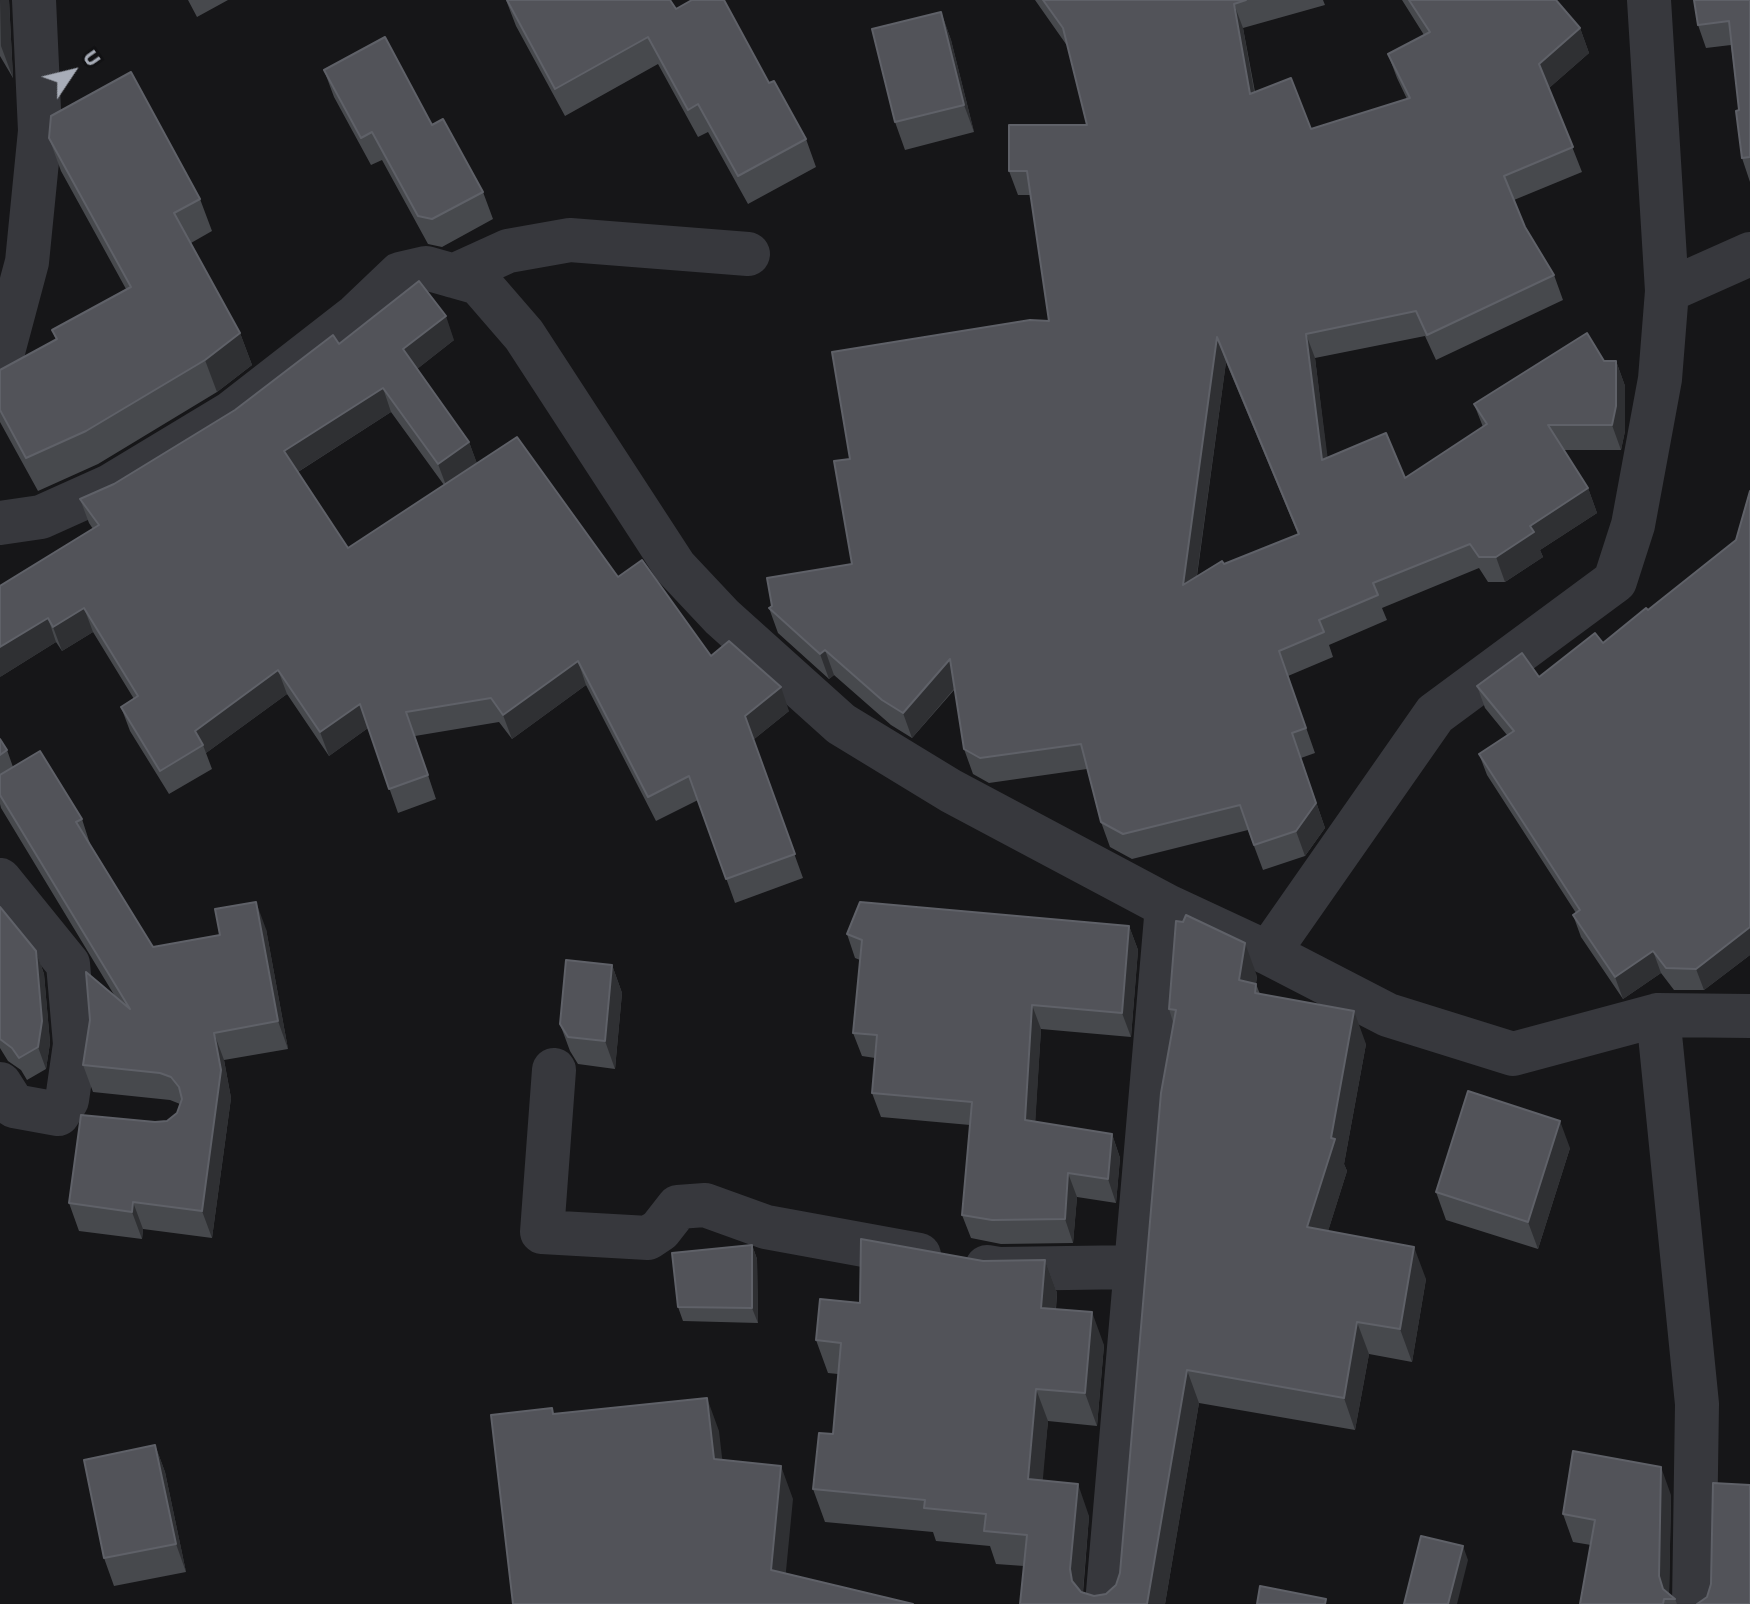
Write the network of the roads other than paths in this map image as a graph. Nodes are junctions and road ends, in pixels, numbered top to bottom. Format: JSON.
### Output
{"nodes":[{"id":1,"x":34,"y":0,"type":"edge"},
{"id":2,"x":1649,"y":0,"type":"edge"},
{"id":3,"x":748,"y":254,"type":"dead end"},
{"id":4,"x":1750,"y":254,"type":"edge"},
{"id":5,"x":453,"y":276,"type":"junction"},
{"id":6,"x":1667,"y":291,"type":"junction"},
{"id":7,"x":0,"y":363,"type":"edge"},
{"id":8,"x":0,"y":523,"type":"edge"},
{"id":9,"x":0,"y":880,"type":"edge"},
{"id":10,"x":1167,"y":906,"type":"junction"},
{"id":11,"x":1268,"y":953,"type":"junction"},
{"id":12,"x":1658,"y":1015,"type":"junction"},
{"id":13,"x":1750,"y":1016,"type":"edge"},
{"id":14,"x":554,"y":1070,"type":"dead end"},
{"id":15,"x":0,"y":1084,"type":"edge"},
{"id":16,"x":58,"y":1114,"type":"junction"},
{"id":17,"x":105,"y":1119,"type":"edge"},
{"id":18,"x":1136,"y":1267,"type":"junction"},
{"id":19,"x":1107,"y":1604,"type":"edge"},
{"id":20,"x":1694,"y":1604,"type":"edge"}],
"edges":[{"from":1,"to":7,"type":"street"},
{"from":2,"to":6,"type":"street"},
{"from":3,"to":5,"type":"street"},
{"from":4,"to":6,"type":"street"},
{"from":5,"to":8,"type":"street"},
{"from":5,"to":10,"type":"street"},
{"from":6,"to":11,"type":"street"},
{"from":9,"to":16,"type":"street"},
{"from":10,"to":11,"type":"street"},
{"from":10,"to":18,"type":"street"},
{"from":11,"to":12,"type":"street"},
{"from":12,"to":13,"type":"street"},
{"from":12,"to":20,"type":"street"},
{"from":14,"to":18,"type":"street"},
{"from":15,"to":16,"type":"street"},
{"from":16,"to":17,"type":"street"},
{"from":18,"to":19,"type":"street"}]}
